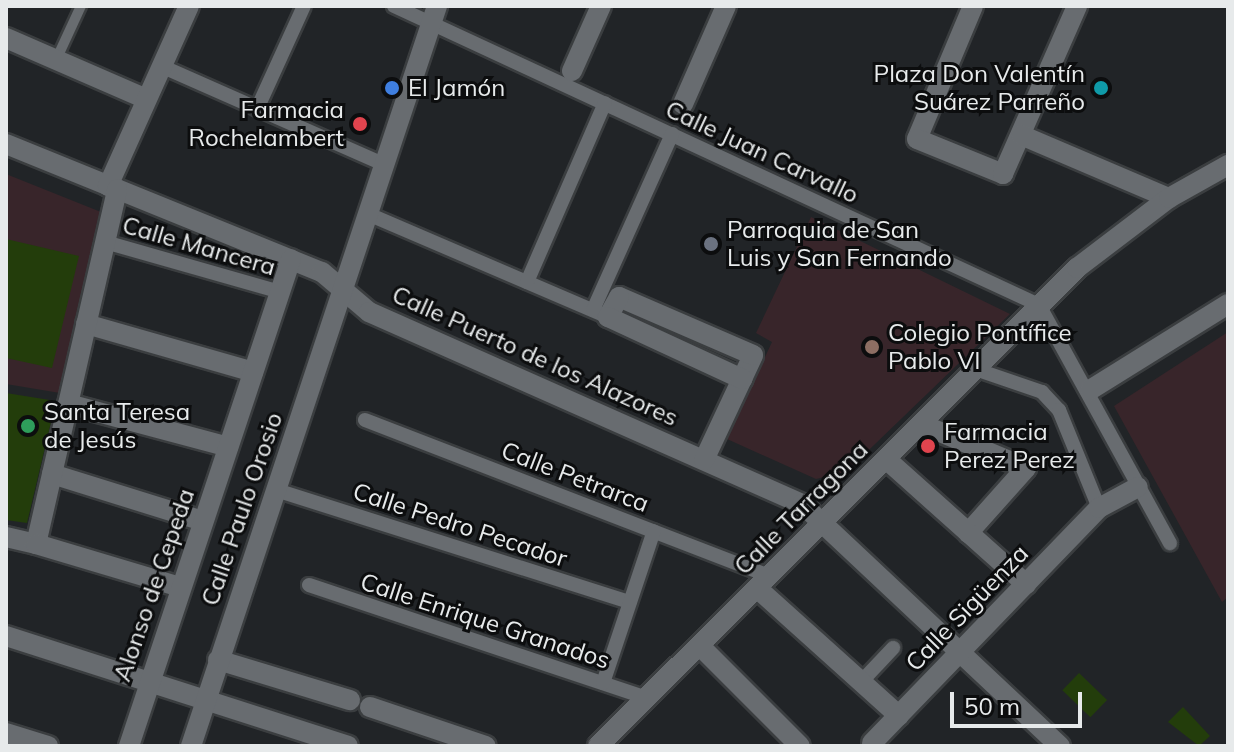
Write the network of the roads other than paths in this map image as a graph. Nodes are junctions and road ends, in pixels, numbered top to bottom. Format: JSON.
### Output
{"nodes":[{"id":1,"x":81,"y":6,"type":"edge"},
{"id":2,"x":189,"y":6,"type":"edge"},
{"id":3,"x":304,"y":6,"type":"edge"},
{"id":4,"x":394,"y":6,"type":"edge"},
{"id":5,"x":601,"y":6,"type":"edge"},
{"id":6,"x":726,"y":6,"type":"edge"},
{"id":7,"x":1077,"y":6,"type":"edge"},
{"id":8,"x":967,"y":8,"type":"edge"},
{"id":9,"x":434,"y":14,"type":"edge"},
{"id":10,"x":6,"y":38,"type":"edge"},
{"id":11,"x":56,"y":60,"type":"junction"},
{"id":12,"x":161,"y":66,"type":"junction"},
{"id":13,"x":572,"y":71,"type":"dead end"},
{"id":14,"x":146,"y":99,"type":"junction"},
{"id":15,"x":605,"y":103,"type":"junction"},
{"id":16,"x":683,"y":104,"type":"dead end"},
{"id":17,"x":257,"y":109,"type":"junction"},
{"id":18,"x":672,"y":134,"type":"junction"},
{"id":19,"x":1021,"y":135,"type":"junction"},
{"id":20,"x":6,"y":144,"type":"edge"},
{"id":21,"x":385,"y":165,"type":"junction"},
{"id":22,"x":1228,"y":165,"type":"edge"},
{"id":23,"x":112,"y":187,"type":"junction"},
{"id":24,"x":1169,"y":198,"type":"junction"},
{"id":25,"x":368,"y":214,"type":"junction"},
{"id":26,"x":105,"y":242,"type":"junction"},
{"id":27,"x":291,"y":259,"type":"junction"},
{"id":28,"x":527,"y":282,"type":"junction"},
{"id":29,"x":343,"y":290,"type":"junction"},
{"id":30,"x":280,"y":292,"type":"junction"},
{"id":31,"x":1228,"y":304,"type":"edge"},
{"id":32,"x":1039,"y":305,"type":"junction"},
{"id":33,"x":600,"y":314,"type":"junction"},
{"id":34,"x":86,"y":324,"type":"junction"},
{"id":35,"x":975,"y":369,"type":"junction"},
{"id":36,"x":253,"y":372,"type":"junction"},
{"id":37,"x":1090,"y":390,"type":"junction"},
{"id":38,"x":68,"y":404,"type":"junction"},
{"id":39,"x":365,"y":420,"type":"dead end"},
{"id":40,"x":921,"y":424,"type":"junction"},
{"id":41,"x":228,"y":447,"type":"junction"},
{"id":42,"x":886,"y":459,"type":"junction"},
{"id":43,"x":704,"y":460,"type":"junction"},
{"id":44,"x":52,"y":474,"type":"junction"},
{"id":45,"x":1138,"y":487,"type":"junction"},
{"id":46,"x":276,"y":490,"type":"junction"},
{"id":47,"x":1099,"y":508,"type":"junction"},
{"id":48,"x":203,"y":521,"type":"junction"},
{"id":49,"x":824,"y":521,"type":"junction"},
{"id":50,"x":654,"y":531,"type":"junction"},
{"id":51,"x":968,"y":533,"type":"junction"},
{"id":52,"x":6,"y":537,"type":"edge"},
{"id":53,"x":1170,"y":543,"type":"dead end"},
{"id":54,"x":36,"y":544,"type":"junction"},
{"id":55,"x":764,"y":582,"type":"junction"},
{"id":56,"x":1026,"y":584,"type":"junction"},
{"id":57,"x":309,"y":585,"type":"dead end"},
{"id":58,"x":180,"y":587,"type":"junction"},
{"id":59,"x":630,"y":602,"type":"junction"},
{"id":60,"x":6,"y":636,"type":"edge"},
{"id":61,"x":700,"y":646,"type":"junction"},
{"id":62,"x":893,"y":648,"type":"dead end"},
{"id":63,"x":963,"y":650,"type":"junction"},
{"id":64,"x":218,"y":660,"type":"junction"},
{"id":65,"x":150,"y":679,"type":"junction"},
{"id":66,"x":861,"y":682,"type":"junction"},
{"id":67,"x":603,"y":683,"type":"junction"},
{"id":68,"x":207,"y":696,"type":"junction"},
{"id":69,"x":647,"y":698,"type":"junction"},
{"id":70,"x":899,"y":716,"type":"junction"},
{"id":71,"x":6,"y":733,"type":"edge"},
{"id":72,"x":872,"y":743,"type":"dead end"},
{"id":73,"x":604,"y":744,"type":"edge"},
{"id":74,"x":48,"y":746,"type":"edge"},
{"id":75,"x":129,"y":746,"type":"edge"},
{"id":76,"x":191,"y":746,"type":"edge"},
{"id":77,"x":348,"y":746,"type":"edge"},
{"id":78,"x":486,"y":746,"type":"edge"},
{"id":79,"x":800,"y":746,"type":"edge"},
{"id":80,"x":1060,"y":746,"type":"edge"}],
"edges":[{"from":1,"to":11,"type":"lane"},
{"from":2,"to":12,"type":"street"},
{"from":3,"to":17,"type":"street"},
{"from":4,"to":9,"type":"street","name":"Calle Juan Carvallo"},
{"from":5,"to":13,"type":"street"},
{"from":6,"to":16,"type":"street"},
{"from":7,"to":19,"type":"street"},
{"from":8,"to":19,"type":"street"},
{"from":9,"to":15,"type":"street","name":"Calle Juan Carvallo"},
{"from":9,"to":21,"type":"street","name":"Calle Paulo Orosio"},
{"from":10,"to":11,"type":"street"},
{"from":11,"to":14,"type":"street"},
{"from":12,"to":14,"type":"street"},
{"from":12,"to":17,"type":"street"},
{"from":14,"to":23,"type":"street"},
{"from":15,"to":18,"type":"street","name":"Calle Juan Carvallo"},
{"from":15,"to":28,"type":"street"},
{"from":17,"to":21,"type":"street"},
{"from":18,"to":32,"type":"street","name":"Calle Juan Carvallo"},
{"from":18,"to":33,"type":"street"},
{"from":19,"to":24,"type":"street"},
{"from":20,"to":23,"type":"street","name":"Calle Puerto de los Alazores"},
{"from":21,"to":25,"type":"street","name":"Calle Paulo Orosio"},
{"from":22,"to":24,"type":"street","name":"Calle Tarragona"},
{"from":23,"to":26,"type":"street"},
{"from":23,"to":27,"type":"street","name":"Calle Puerto de los Alazores"},
{"from":24,"to":32,"type":"street","name":"Calle Tarragona"},
{"from":25,"to":28,"type":"street"},
{"from":25,"to":29,"type":"street","name":"Calle Paulo Orosio"},
{"from":26,"to":30,"type":"street","name":"Calle Mancera"},
{"from":26,"to":34,"type":"street"},
{"from":27,"to":29,"type":"street","name":"Calle Puerto de los Alazores"},
{"from":27,"to":30,"type":"street","name":"Alonso de Cepeda"},
{"from":28,"to":33,"type":"street"},
{"from":29,"to":43,"type":"street","name":"Calle Puerto de los Alazores"},
{"from":29,"to":46,"type":"street","name":"Calle Paulo Orosio"},
{"from":30,"to":36,"type":"street","name":"Alonso de Cepeda"},
{"from":31,"to":37,"type":"street"},
{"from":32,"to":35,"type":"street","name":"Calle Tarragona"},
{"from":32,"to":37,"type":"street"},
{"from":33,"to":43,"type":"street"},
{"from":34,"to":36,"type":"street"},
{"from":34,"to":38,"type":"street"},
{"from":35,"to":40,"type":"street","name":"Calle Tarragona"},
{"from":35,"to":47,"type":"street"},
{"from":36,"to":41,"type":"street","name":"Alonso de Cepeda"},
{"from":37,"to":45,"type":"street"},
{"from":38,"to":41,"type":"street"},
{"from":38,"to":44,"type":"street"},
{"from":39,"to":50,"type":"street","name":"Calle Petrarca"},
{"from":40,"to":42,"type":"street","name":"Calle Tarragona"},
{"from":40,"to":51,"type":"street"},
{"from":41,"to":48,"type":"street","name":"Alonso de Cepeda"},
{"from":42,"to":49,"type":"street","name":"Calle Tarragona"},
{"from":42,"to":51,"type":"street"},
{"from":43,"to":49,"type":"street","name":"Calle Puerto de los Alazores"},
{"from":44,"to":48,"type":"street"},
{"from":44,"to":54,"type":"street"},
{"from":45,"to":47,"type":"street","name":"Calle Sigüenza"},
{"from":45,"to":53,"type":"street"},
{"from":46,"to":59,"type":"street","name":"Calle Pedro Pecador"},
{"from":46,"to":64,"type":"street","name":"Calle Paulo Orosio"},
{"from":47,"to":56,"type":"street","name":"Calle Sigüenza"},
{"from":48,"to":58,"type":"street","name":"Alonso de Cepeda"},
{"from":49,"to":55,"type":"street","name":"Calle Tarragona"},
{"from":49,"to":63,"type":"street","name":"Calle Puerto de los Alazores"},
{"from":50,"to":55,"type":"street","name":"Calle Petrarca"},
{"from":50,"to":59,"type":"street"},
{"from":51,"to":56,"type":"street"},
{"from":52,"to":54,"type":"street"},
{"from":54,"to":58,"type":"street"},
{"from":55,"to":61,"type":"street","name":"Calle Tarragona"},
{"from":55,"to":66,"type":"street"},
{"from":56,"to":63,"type":"street","name":"Calle Sigüenza"},
{"from":57,"to":67,"type":"street","name":"Calle Enrique Granados"},
{"from":58,"to":65,"type":"street","name":"Alonso de Cepeda"},
{"from":59,"to":67,"type":"street"},
{"from":60,"to":65,"type":"street"},
{"from":61,"to":69,"type":"street","name":"Calle Tarragona"},
{"from":61,"to":79,"type":"street"},
{"from":62,"to":66,"type":"street"},
{"from":63,"to":70,"type":"street","name":"Calle Sigüenza"},
{"from":63,"to":80,"type":"street","name":"Calle Puerto de los Alazores"},
{"from":64,"to":68,"type":"street","name":"Calle Paulo Orosio"},
{"from":64,"to":78,"type":"street"},
{"from":65,"to":68,"type":"street"},
{"from":65,"to":75,"type":"street","name":"Alonso de Cepeda"},
{"from":66,"to":70,"type":"street"},
{"from":67,"to":69,"type":"street","name":"Calle Enrique Granados"},
{"from":68,"to":76,"type":"street","name":"Calle Paulo Orosio"},
{"from":68,"to":77,"type":"street"},
{"from":69,"to":73,"type":"street","name":"Calle Tarragona"},
{"from":70,"to":72,"type":"street","name":"Calle Sigüenza"},
{"from":71,"to":74,"type":"street"}]}
